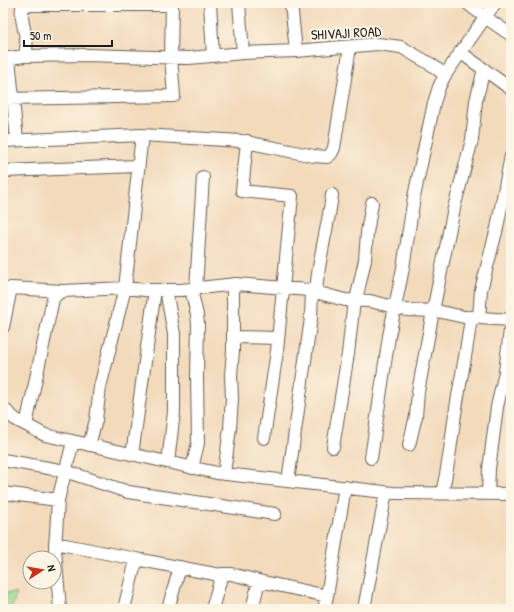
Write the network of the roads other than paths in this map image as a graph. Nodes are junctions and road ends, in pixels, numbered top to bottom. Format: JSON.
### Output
{"nodes":[{"id":1,"x":210,"y":3,"type":"edge"},
{"id":2,"x":239,"y":3,"type":"edge"},
{"id":3,"x":292,"y":3,"type":"edge"},
{"id":4,"x":468,"y":3,"type":"edge"},
{"id":5,"x":495,"y":3,"type":"edge"},
{"id":6,"x":22,"y":4,"type":"edge"},
{"id":7,"x":172,"y":4,"type":"edge"},
{"id":8,"x":485,"y":17,"type":"junction"},
{"id":9,"x":511,"y":35,"type":"edge"},
{"id":10,"x":350,"y":47,"type":"junction"},
{"id":11,"x":296,"y":51,"type":"junction"},
{"id":12,"x":460,"y":52,"type":"junction"},
{"id":13,"x":244,"y":53,"type":"junction"},
{"id":14,"x":24,"y":56,"type":"junction"},
{"id":15,"x":214,"y":56,"type":"junction"},
{"id":16,"x":171,"y":57,"type":"junction"},
{"id":17,"x":6,"y":59,"type":"edge"},
{"id":18,"x":484,"y":69,"type":"junction"},
{"id":19,"x":445,"y":75,"type":"junction"},
{"id":20,"x":511,"y":89,"type":"edge"},
{"id":21,"x":8,"y":99,"type":"edge"},
{"id":22,"x":142,"y":135,"type":"junction"},
{"id":23,"x":17,"y":140,"type":"junction"},
{"id":24,"x":3,"y":141,"type":"edge"},
{"id":25,"x":247,"y":142,"type":"junction"},
{"id":26,"x":511,"y":156,"type":"edge"},
{"id":27,"x":138,"y":166,"type":"junction"},
{"id":28,"x":3,"y":171,"type":"edge"},
{"id":29,"x":203,"y":177,"type":"dead end"},
{"id":30,"x":332,"y":195,"type":"dead end"},
{"id":31,"x":372,"y":203,"type":"dead end"},
{"id":32,"x":232,"y":285,"type":"junction"},
{"id":33,"x":7,"y":288,"type":"edge"},
{"id":34,"x":125,"y":288,"type":"junction"},
{"id":35,"x":193,"y":288,"type":"junction"},
{"id":36,"x":283,"y":288,"type":"junction"},
{"id":37,"x":160,"y":290,"type":"junction"},
{"id":38,"x":63,"y":291,"type":"junction"},
{"id":39,"x":314,"y":292,"type":"junction"},
{"id":40,"x":355,"y":300,"type":"junction"},
{"id":41,"x":394,"y":307,"type":"junction"},
{"id":42,"x":433,"y":311,"type":"junction"},
{"id":43,"x":475,"y":318,"type":"junction"},
{"id":44,"x":511,"y":320,"type":"edge"},
{"id":45,"x":3,"y":327,"type":"edge"},
{"id":46,"x":233,"y":337,"type":"junction"},
{"id":47,"x":278,"y":338,"type":"junction"},
{"id":48,"x":3,"y":408,"type":"edge"},
{"id":49,"x":26,"y":425,"type":"junction"},
{"id":50,"x":264,"y":438,"type":"dead end"},
{"id":51,"x":73,"y":442,"type":"junction"},
{"id":52,"x":90,"y":445,"type":"junction"},
{"id":53,"x":410,"y":445,"type":"dead end"},
{"id":54,"x":333,"y":447,"type":"dead end"},
{"id":55,"x":132,"y":455,"type":"junction"},
{"id":56,"x":371,"y":458,"type":"dead end"},
{"id":57,"x":3,"y":460,"type":"edge"},
{"id":58,"x":168,"y":462,"type":"junction"},
{"id":59,"x":192,"y":468,"type":"junction"},
{"id":60,"x":65,"y":471,"type":"junction"},
{"id":61,"x":224,"y":474,"type":"junction"},
{"id":62,"x":288,"y":481,"type":"junction"},
{"id":63,"x":345,"y":487,"type":"junction"},
{"id":64,"x":386,"y":492,"type":"junction"},
{"id":65,"x":3,"y":493,"type":"edge"},
{"id":66,"x":442,"y":493,"type":"junction"},
{"id":67,"x":488,"y":494,"type":"junction"},
{"id":68,"x":511,"y":494,"type":"edge"},
{"id":69,"x":58,"y":500,"type":"junction"},
{"id":70,"x":275,"y":514,"type":"dead end"},
{"id":71,"x":55,"y":542,"type":"junction"},
{"id":72,"x":142,"y":560,"type":"junction"},
{"id":73,"x":180,"y":567,"type":"junction"},
{"id":74,"x":220,"y":575,"type":"junction"},
{"id":75,"x":259,"y":581,"type":"junction"},
{"id":76,"x":326,"y":596,"type":"junction"},
{"id":77,"x":60,"y":609,"type":"edge"},
{"id":78,"x":124,"y":609,"type":"edge"},
{"id":79,"x":168,"y":609,"type":"edge"},
{"id":80,"x":212,"y":609,"type":"edge"},
{"id":81,"x":252,"y":609,"type":"edge"},
{"id":82,"x":324,"y":609,"type":"edge"},
{"id":83,"x":364,"y":609,"type":"edge"}],
"edges":[{"from":1,"to":15,"type":"street"},
{"from":2,"to":13,"type":"street"},
{"from":3,"to":11,"type":"street"},
{"from":4,"to":8,"type":"street"},
{"from":5,"to":8,"type":"street"},
{"from":6,"to":7,"type":"street"},
{"from":6,"to":14,"type":"street"},
{"from":7,"to":16,"type":"street"},
{"from":8,"to":9,"type":"street"},
{"from":8,"to":12,"type":"street"},
{"from":10,"to":11,"type":"street","name":"SHIVAJI ROAD"},
{"from":10,"to":19,"type":"street","name":"SHIVAJI ROAD"},
{"from":10,"to":25,"type":"street"},
{"from":11,"to":13,"type":"street","name":"SHIVAJI ROAD"},
{"from":12,"to":18,"type":"street"},
{"from":12,"to":19,"type":"street"},
{"from":13,"to":15,"type":"street","name":"SHIVAJI ROAD"},
{"from":14,"to":16,"type":"street","name":"SHIVAJI ROAD"},
{"from":14,"to":17,"type":"street","name":"SHIVAJI ROAD"},
{"from":15,"to":16,"type":"street","name":"SHIVAJI ROAD"},
{"from":16,"to":21,"type":"street"},
{"from":17,"to":21,"type":"street"},
{"from":18,"to":20,"type":"street"},
{"from":18,"to":42,"type":"street"},
{"from":19,"to":41,"type":"street"},
{"from":21,"to":23,"type":"street"},
{"from":22,"to":23,"type":"street"},
{"from":22,"to":25,"type":"street"},
{"from":22,"to":27,"type":"street"},
{"from":23,"to":24,"type":"street"},
{"from":25,"to":36,"type":"street"},
{"from":26,"to":43,"type":"street"},
{"from":27,"to":28,"type":"street"},
{"from":27,"to":34,"type":"street"},
{"from":29,"to":35,"type":"street"},
{"from":30,"to":39,"type":"street"},
{"from":31,"to":40,"type":"street"},
{"from":32,"to":35,"type":"street"},
{"from":32,"to":36,"type":"street"},
{"from":32,"to":46,"type":"street"},
{"from":33,"to":38,"type":"street"},
{"from":33,"to":45,"type":"street"},
{"from":34,"to":37,"type":"street"},
{"from":34,"to":38,"type":"street"},
{"from":34,"to":52,"type":"street"},
{"from":35,"to":37,"type":"street"},
{"from":35,"to":59,"type":"street"},
{"from":36,"to":39,"type":"street"},
{"from":36,"to":47,"type":"street"},
{"from":37,"to":55,"type":"street"},
{"from":37,"to":58,"type":"street"},
{"from":38,"to":49,"type":"street"},
{"from":39,"to":40,"type":"street"},
{"from":39,"to":62,"type":"street"},
{"from":40,"to":41,"type":"street"},
{"from":40,"to":54,"type":"street"},
{"from":41,"to":42,"type":"street"},
{"from":41,"to":56,"type":"street"},
{"from":42,"to":43,"type":"street"},
{"from":42,"to":53,"type":"street"},
{"from":43,"to":44,"type":"street"},
{"from":43,"to":66,"type":"street"},
{"from":44,"to":67,"type":"street"},
{"from":46,"to":47,"type":"street"},
{"from":46,"to":61,"type":"street"},
{"from":47,"to":50,"type":"street"},
{"from":48,"to":49,"type":"street"},
{"from":49,"to":51,"type":"street"},
{"from":51,"to":52,"type":"street"},
{"from":51,"to":60,"type":"street"},
{"from":52,"to":55,"type":"street"},
{"from":55,"to":58,"type":"street"},
{"from":57,"to":60,"type":"street"},
{"from":58,"to":59,"type":"street"},
{"from":59,"to":61,"type":"street"},
{"from":60,"to":69,"type":"street"},
{"from":60,"to":70,"type":"street"},
{"from":61,"to":62,"type":"street"},
{"from":62,"to":63,"type":"street"},
{"from":63,"to":64,"type":"street"},
{"from":63,"to":76,"type":"street"},
{"from":64,"to":66,"type":"street"},
{"from":64,"to":83,"type":"street"},
{"from":65,"to":69,"type":"street"},
{"from":66,"to":67,"type":"street"},
{"from":67,"to":68,"type":"street"},
{"from":69,"to":71,"type":"street"},
{"from":71,"to":72,"type":"street"},
{"from":71,"to":77,"type":"street"},
{"from":72,"to":73,"type":"street"},
{"from":72,"to":78,"type":"street"},
{"from":73,"to":74,"type":"street"},
{"from":73,"to":79,"type":"street"},
{"from":74,"to":75,"type":"street"},
{"from":74,"to":80,"type":"street"},
{"from":75,"to":76,"type":"street"},
{"from":75,"to":81,"type":"street"},
{"from":76,"to":82,"type":"street"}]}
